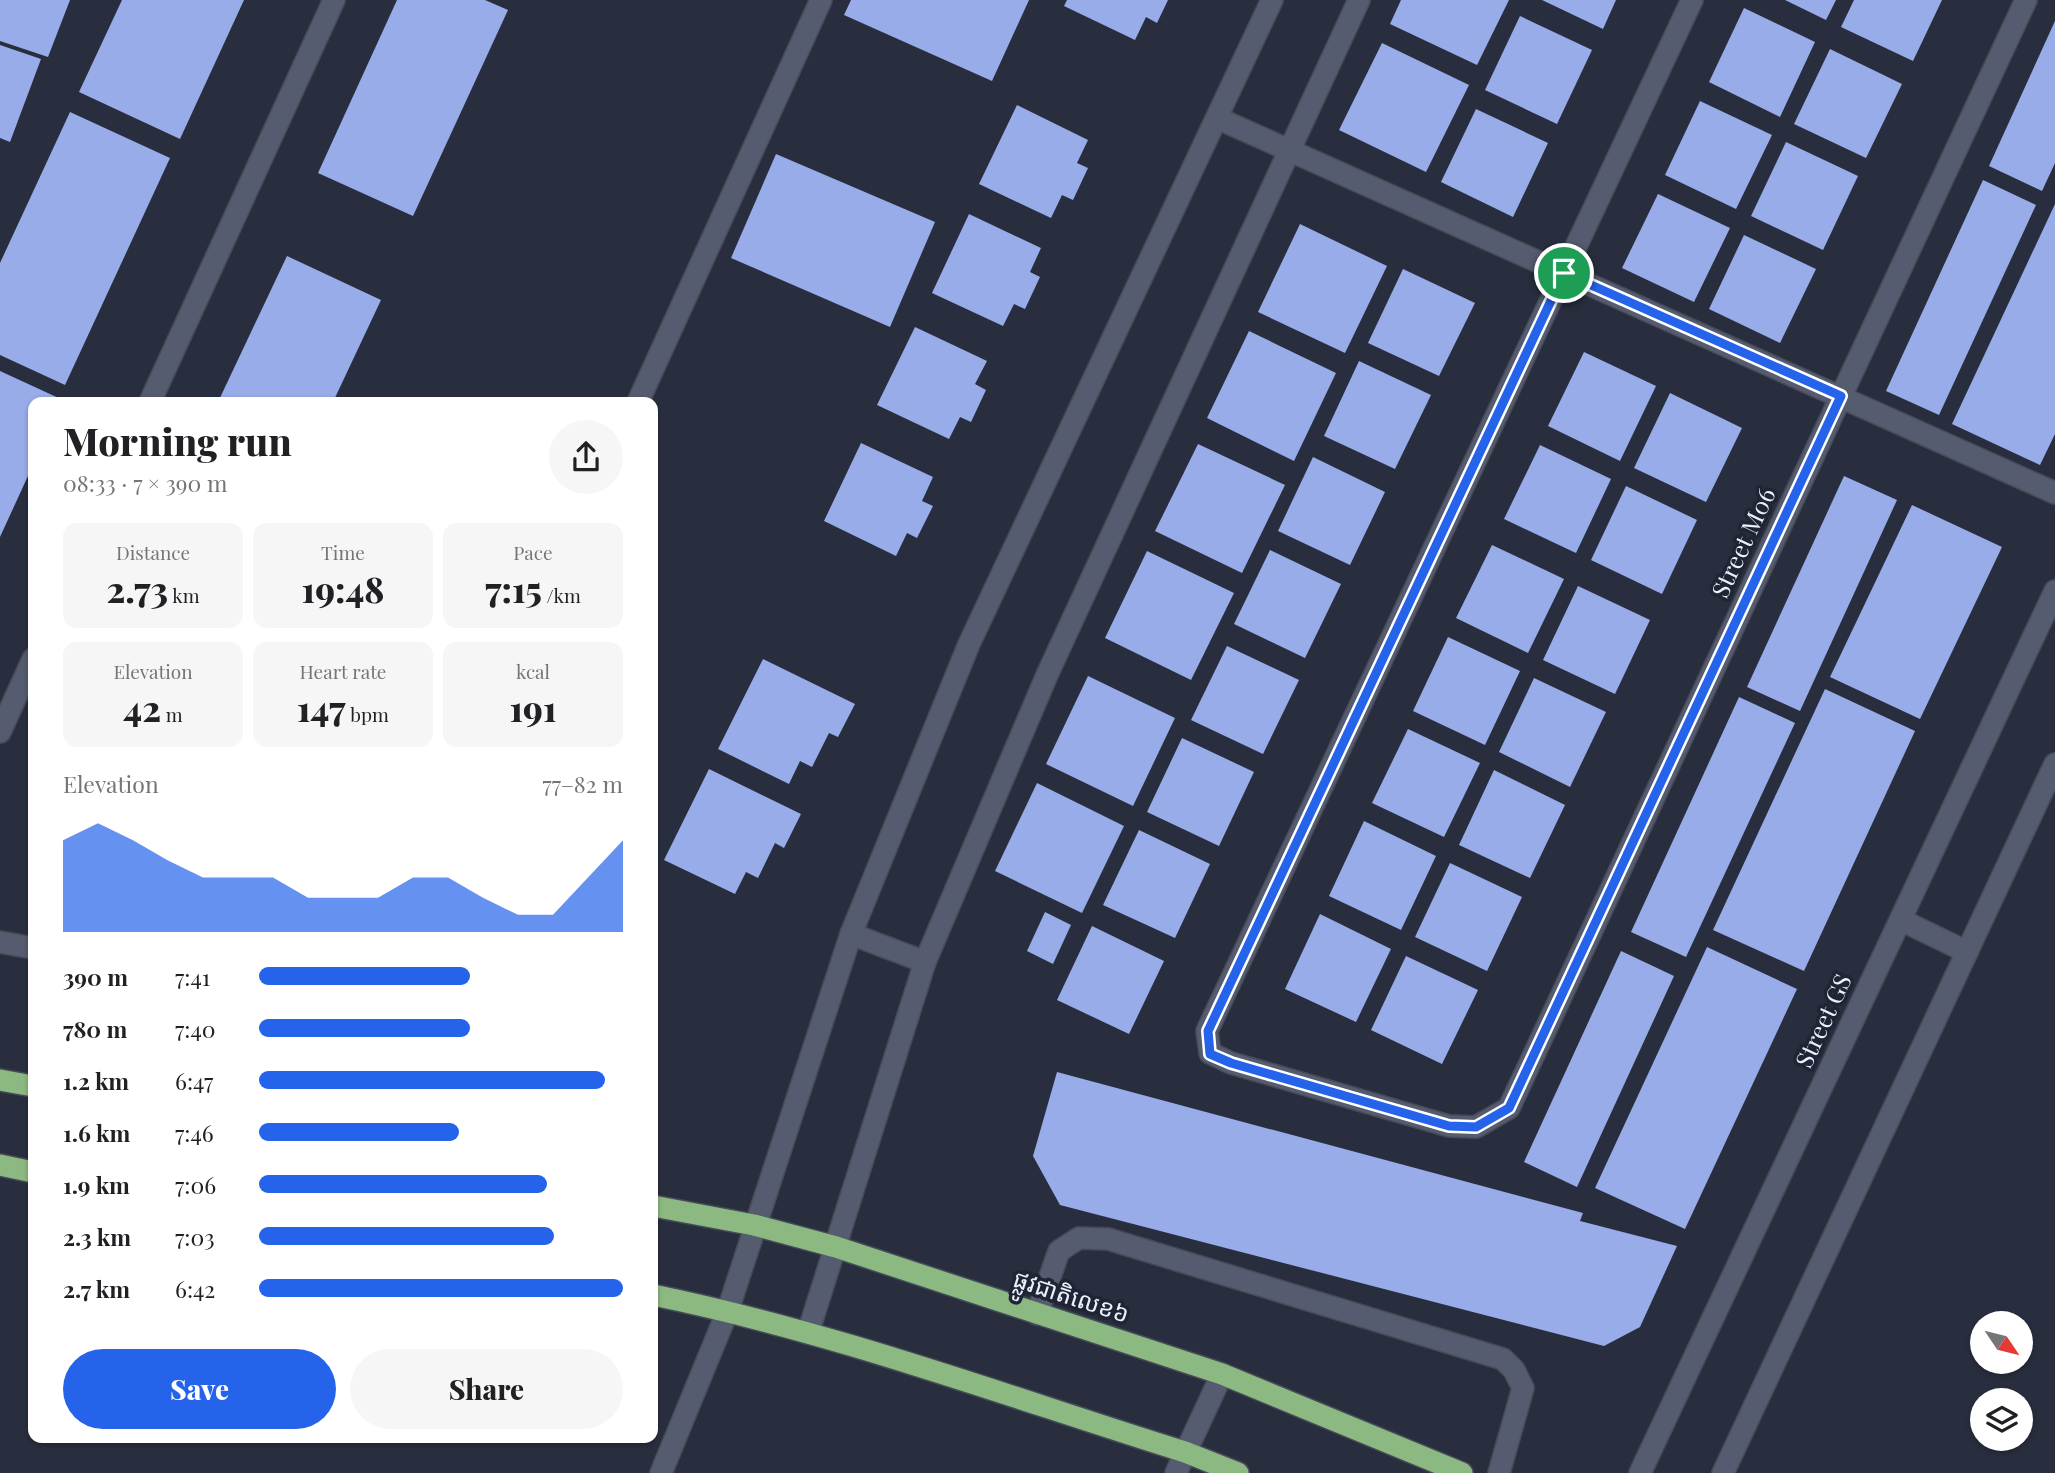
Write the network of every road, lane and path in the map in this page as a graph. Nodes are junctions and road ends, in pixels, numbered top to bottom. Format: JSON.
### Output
{"nodes":[{"id":1,"x":334,"y":0,"type":"edge"},
{"id":2,"x":821,"y":0,"type":"edge"},
{"id":3,"x":1272,"y":0,"type":"edge"},
{"id":4,"x":1359,"y":0,"type":"edge"},
{"id":5,"x":1692,"y":0,"type":"edge"},
{"id":6,"x":2026,"y":0,"type":"edge"},
{"id":7,"x":1217,"y":118,"type":"junction"},
{"id":8,"x":1290,"y":151,"type":"junction"},
{"id":9,"x":1564,"y":273,"type":"junction"},
{"id":10,"x":1841,"y":396,"type":"junction"},
{"id":11,"x":152,"y":397,"type":"edge"},
{"id":12,"x":640,"y":397,"type":"edge"},
{"id":13,"x":2048,"y":490,"type":"edge"},
{"id":14,"x":2055,"y":591,"type":"edge"},
{"id":15,"x":28,"y":670,"type":"edge"},
{"id":16,"x":0,"y":732,"type":"edge"},
{"id":17,"x":2055,"y":764,"type":"edge"},
{"id":18,"x":1901,"y":919,"type":"junction"},
{"id":19,"x":851,"y":934,"type":"junction"},
{"id":20,"x":0,"y":942,"type":"edge"},
{"id":21,"x":28,"y":947,"type":"edge"},
{"id":22,"x":1967,"y":952,"type":"junction"},
{"id":23,"x":925,"y":962,"type":"junction"},
{"id":24,"x":0,"y":1080,"type":"edge"},
{"id":25,"x":28,"y":1085,"type":"edge"},
{"id":26,"x":0,"y":1166,"type":"edge"},
{"id":27,"x":28,"y":1171,"type":"edge"},
{"id":28,"x":658,"y":1207,"type":"edge"},
{"id":29,"x":754,"y":1225,"type":"junction"},
{"id":30,"x":836,"y":1247,"type":"junction"},
{"id":31,"x":658,"y":1295,"type":"edge"},
{"id":32,"x":728,"y":1310,"type":"junction"},
{"id":33,"x":1037,"y":1314,"type":"junction"},
{"id":34,"x":808,"y":1333,"type":"junction"},
{"id":35,"x":1222,"y":1374,"type":"junction"},
{"id":36,"x":1185,"y":1452,"type":"junction"},
{"id":37,"x":661,"y":1473,"type":"edge"},
{"id":38,"x":1176,"y":1473,"type":"edge"},
{"id":39,"x":1238,"y":1473,"type":"edge"},
{"id":40,"x":1462,"y":1473,"type":"edge"},
{"id":41,"x":1499,"y":1473,"type":"edge"},
{"id":42,"x":1640,"y":1473,"type":"edge"},
{"id":43,"x":1723,"y":1473,"type":"edge"}],
"edges":[{"from":1,"to":11,"type":"street"},
{"from":2,"to":12,"type":"street"},
{"from":3,"to":7,"type":"street"},
{"from":4,"to":8,"type":"street"},
{"from":5,"to":9,"type":"street"},
{"from":6,"to":10,"type":"street","name":"Street M06"},
{"from":7,"to":8,"type":"street"},
{"from":7,"to":19,"type":"street"},
{"from":8,"to":9,"type":"street"},
{"from":8,"to":23,"type":"street"},
{"from":9,"to":10,"type":"street"},
{"from":9,"to":10,"type":"street","name":"Street M06"},
{"from":10,"to":13,"type":"street"},
{"from":14,"to":18,"type":"street","name":"Street GS"},
{"from":15,"to":16,"type":"street"},
{"from":17,"to":22,"type":"street"},
{"from":18,"to":22,"type":"street"},
{"from":18,"to":42,"type":"street","name":"Street GS"},
{"from":19,"to":23,"type":"street"},
{"from":19,"to":29,"type":"street"},
{"from":20,"to":21,"type":"street"},
{"from":22,"to":43,"type":"street"},
{"from":23,"to":30,"type":"street"},
{"from":24,"to":25,"type":"highway"},
{"from":26,"to":27,"type":"highway"},
{"from":28,"to":29,"type":"highway","name":"ផ្លូវជាតិលេខ៦"},
{"from":29,"to":30,"type":"highway","name":"ផ្លូវជាតិលេខ៦"},
{"from":29,"to":32,"type":"street"},
{"from":30,"to":33,"type":"highway","name":"ផ្លូវជាតិលេខ៦"},
{"from":30,"to":34,"type":"street"},
{"from":31,"to":32,"type":"highway"},
{"from":32,"to":34,"type":"highway"},
{"from":32,"to":37,"type":"street"},
{"from":33,"to":35,"type":"highway","name":"ផ្លូវជាតិលេខ៦"},
{"from":33,"to":41,"type":"street"},
{"from":34,"to":36,"type":"highway"},
{"from":35,"to":36,"type":"street"},
{"from":35,"to":40,"type":"highway","name":"ផ្លូវជាតិលេខ៦"},
{"from":36,"to":38,"type":"street"},
{"from":36,"to":39,"type":"highway"}]}
